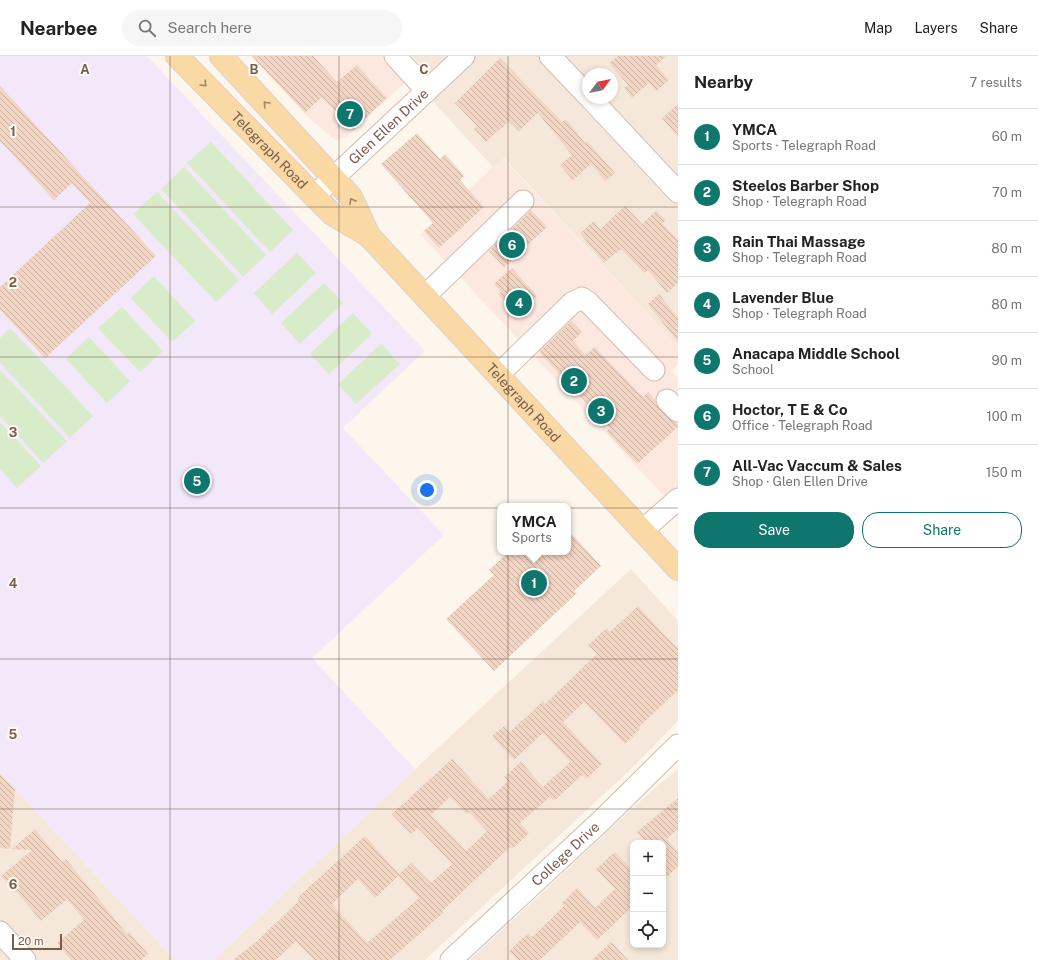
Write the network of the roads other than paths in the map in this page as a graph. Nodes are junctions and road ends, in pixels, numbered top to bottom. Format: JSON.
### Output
{"nodes":[{"id":1,"x":177,"y":56,"type":"edge"},
{"id":2,"x":221,"y":56,"type":"edge"},
{"id":3,"x":395,"y":56,"type":"edge"},
{"id":4,"x":464,"y":56,"type":"edge"},
{"id":5,"x":550,"y":56,"type":"edge"},
{"id":6,"x":582,"y":90,"type":"edge"},
{"id":7,"x":427,"y":91,"type":"junction"},
{"id":8,"x":596,"y":104,"type":"edge"},
{"id":9,"x":333,"y":178,"type":"junction"},
{"id":10,"x":678,"y":192,"type":"edge"},
{"id":11,"x":314,"y":196,"type":"junction"},
{"id":12,"x":523,"y":201,"type":"dead end"},
{"id":13,"x":369,"y":236,"type":"junction"},
{"id":14,"x":425,"y":296,"type":"junction"},
{"id":15,"x":654,"y":370,"type":"dead end"},
{"id":16,"x":498,"y":375,"type":"junction"},
{"id":17,"x":678,"y":499,"type":"edge"},
{"id":18,"x":642,"y":531,"type":"junction"},
{"id":19,"x":678,"y":569,"type":"edge"},
{"id":20,"x":678,"y":745,"type":"edge"},
{"id":21,"x":0,"y":932,"type":"edge"},
{"id":22,"x":26,"y":960,"type":"edge"},
{"id":23,"x":451,"y":960,"type":"edge"}],
"edges":[{"from":1,"to":11,"type":"main road","name":"Telegraph Road","one_way":true},
{"from":9,"to":2,"type":"main road","name":"Telegraph Road","one_way":true},
{"from":3,"to":7,"type":"street"},
{"from":4,"to":7,"type":"street","name":"Glen Ellen Drive"},
{"from":5,"to":6,"type":"street"},
{"from":7,"to":9,"type":"street","name":"Glen Ellen Drive"},
{"from":8,"to":10,"type":"street"},
{"from":9,"to":11,"type":"street","name":"Glen Ellen Drive"},
{"from":13,"to":9,"type":"main road","name":"Telegraph Road","one_way":true},
{"from":11,"to":13,"type":"main road","name":"Telegraph Road"},
{"from":12,"to":14,"type":"street"},
{"from":13,"to":14,"type":"main road","name":"Telegraph Road"},
{"from":14,"to":16,"type":"main road","name":"Telegraph Road"},
{"from":15,"to":16,"type":"street"},
{"from":16,"to":18,"type":"main road","name":"Telegraph Road"},
{"from":17,"to":18,"type":"street"},
{"from":18,"to":19,"type":"main road","name":"Telegraph Road"},
{"from":20,"to":23,"type":"street","name":"College Drive"},
{"from":21,"to":22,"type":"street"}]}
